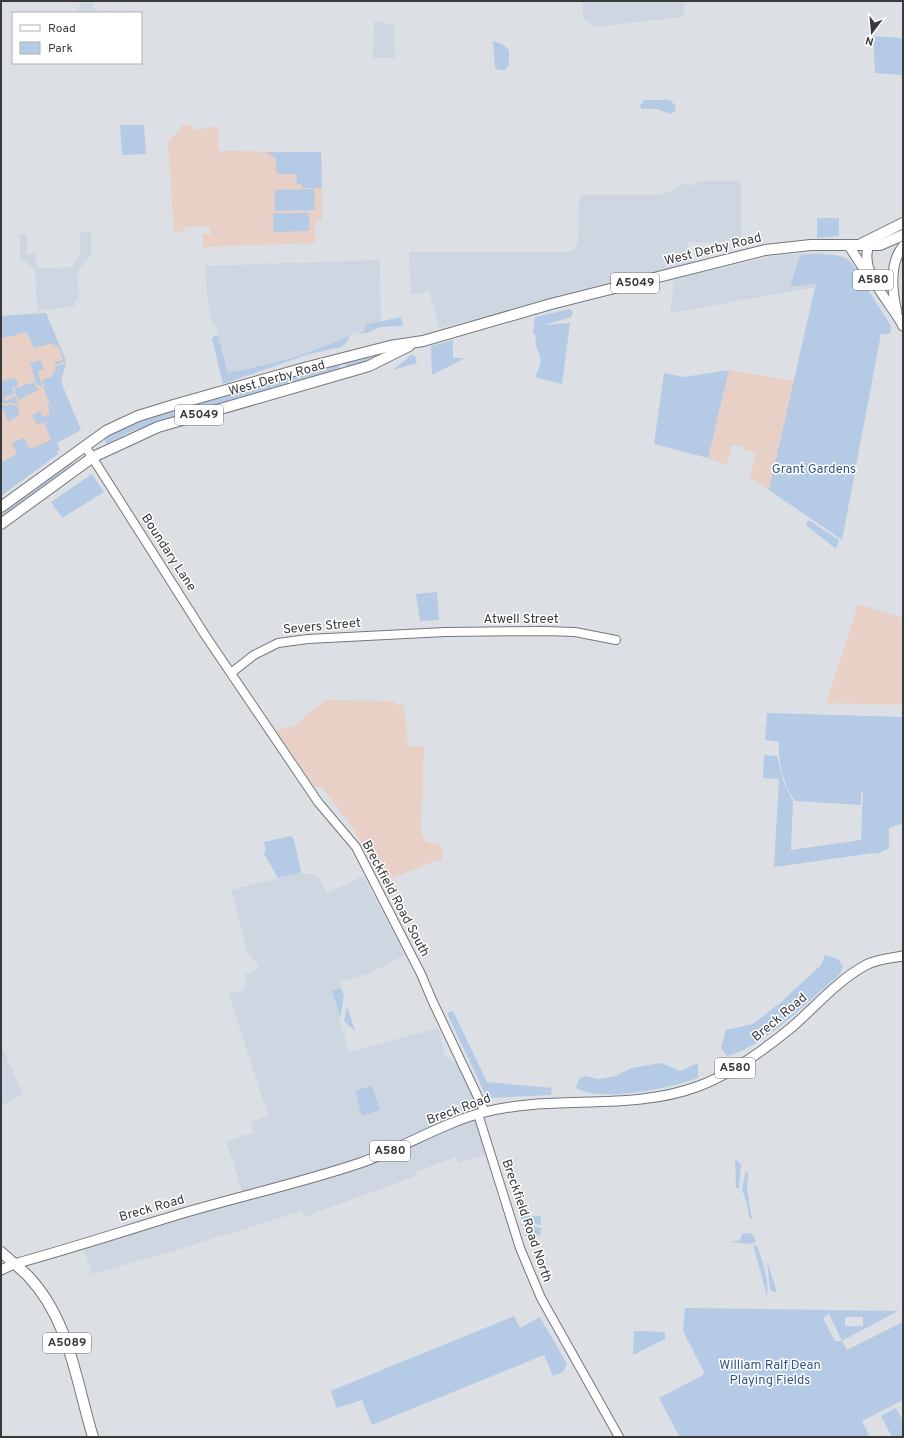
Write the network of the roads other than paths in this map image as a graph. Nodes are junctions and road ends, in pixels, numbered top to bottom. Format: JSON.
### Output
{"nodes":[{"id":1,"x":903,"y":224,"type":"edge"},
{"id":2,"x":896,"y":235,"type":"edge"},
{"id":3,"x":858,"y":246,"type":"junction"},
{"id":4,"x":903,"y":246,"type":"edge"},
{"id":5,"x":875,"y":285,"type":"junction"},
{"id":6,"x":901,"y":322,"type":"edge"},
{"id":7,"x":416,"y":342,"type":"junction"},
{"id":8,"x":85,"y":446,"type":"junction"},
{"id":9,"x":93,"y":457,"type":"junction"},
{"id":10,"x":1,"y":507,"type":"edge"},
{"id":11,"x":1,"y":524,"type":"edge"},
{"id":12,"x":425,"y":634,"type":"joint"},
{"id":13,"x":616,"y":640,"type":"dead end"},
{"id":14,"x":231,"y":673,"type":"junction"},
{"id":15,"x":903,"y":956,"type":"edge"},
{"id":16,"x":481,"y":1113,"type":"junction"},
{"id":17,"x":1,"y":1252,"type":"edge"},
{"id":18,"x":14,"y":1264,"type":"junction"},
{"id":19,"x":1,"y":1270,"type":"edge"},
{"id":20,"x":93,"y":1437,"type":"edge"},
{"id":21,"x":618,"y":1437,"type":"edge"}],
"edges":[{"from":1,"to":2,"type":"highway"},
{"from":2,"to":3,"type":"highway","name":"West Derby Road","number":"A5049"},
{"from":2,"to":3,"type":"highway"},
{"from":3,"to":5,"type":"main road","number":"A580"},
{"from":3,"to":5,"type":"main road","number":"A580"},
{"from":3,"to":7,"type":"highway","name":"West Derby Road","number":"A5049"},
{"from":4,"to":6,"type":"main road","number":"A580"},
{"from":5,"to":6,"type":"main road","number":"A580"},
{"from":7,"to":8,"type":"highway","name":"West Derby Road","number":"A5049"},
{"from":7,"to":9,"type":"highway","name":"West Derby Road","number":"A5049"},
{"from":8,"to":9,"type":"street","name":"Boundary Lane"},
{"from":8,"to":10,"type":"highway","name":"West Derby Road","number":"A5049"},
{"from":9,"to":11,"type":"highway","name":"West Derby Road","number":"A5049"},
{"from":9,"to":14,"type":"street","name":"Boundary Lane"},
{"from":12,"to":13,"type":"street","name":"Atwell Street"},
{"from":12,"to":14,"type":"street","name":"Severs Street"},
{"from":14,"to":16,"type":"street","name":"Breckfield Road South"},
{"from":15,"to":16,"type":"main road","name":"Breck Road","number":"A580"},
{"from":16,"to":18,"type":"main road","name":"Breck Road","number":"A580"},
{"from":16,"to":21,"type":"street","name":"Breckfield Road North"},
{"from":17,"to":18,"type":"highway","number":"A5089"},
{"from":18,"to":19,"type":"main road","name":"Breck Road","number":"A580"},
{"from":18,"to":20,"type":"highway","number":"A5089"}]}
